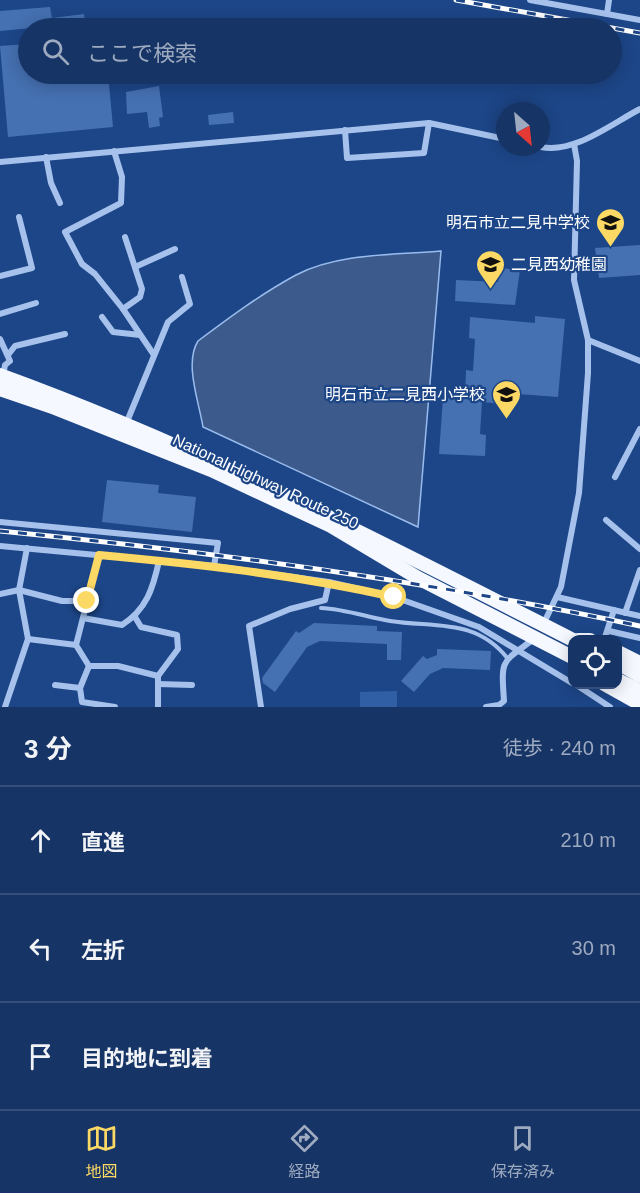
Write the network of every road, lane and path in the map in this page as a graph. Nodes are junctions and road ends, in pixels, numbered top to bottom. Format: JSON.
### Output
{"nodes":[{"id":1,"x":530,"y":0,"type":"edge"},
{"id":2,"x":609,"y":0,"type":"edge"},
{"id":3,"x":607,"y":14,"type":"junction"},
{"id":4,"x":640,"y":20,"type":"edge"},
{"id":5,"x":640,"y":109,"type":"edge"},
{"id":6,"x":429,"y":123,"type":"junction"},
{"id":7,"x":345,"y":130,"type":"junction"},
{"id":8,"x":496,"y":137,"type":"edge"},
{"id":9,"x":574,"y":144,"type":"junction"},
{"id":10,"x":550,"y":148,"type":"edge"},
{"id":11,"x":114,"y":152,"type":"junction"},
{"id":12,"x":46,"y":158,"type":"junction"},
{"id":13,"x":0,"y":162,"type":"edge"},
{"id":14,"x":60,"y":203,"type":"dead end"},
{"id":15,"x":20,"y":217,"type":"dead end"},
{"id":16,"x":125,"y":237,"type":"dead end"},
{"id":17,"x":175,"y":249,"type":"dead end"},
{"id":18,"x":135,"y":267,"type":"junction"},
{"id":19,"x":0,"y":276,"type":"edge"},
{"id":20,"x":182,"y":277,"type":"dead end"},
{"id":21,"x":36,"y":303,"type":"dead end"},
{"id":22,"x":123,"y":309,"type":"junction"},
{"id":23,"x":0,"y":314,"type":"edge"},
{"id":24,"x":102,"y":317,"type":"dead end"},
{"id":25,"x":65,"y":334,"type":"dead end"},
{"id":26,"x":140,"y":335,"type":"junction"},
{"id":27,"x":0,"y":339,"type":"edge"},
{"id":28,"x":588,"y":340,"type":"junction"},
{"id":29,"x":154,"y":355,"type":"junction"},
{"id":30,"x":8,"y":356,"type":"junction"},
{"id":31,"x":640,"y":361,"type":"edge"},
{"id":32,"x":1,"y":380,"type":"edge"},
{"id":33,"x":125,"y":424,"type":"junction"},
{"id":34,"x":640,"y":429,"type":"edge"},
{"id":35,"x":615,"y":477,"type":"dead end"},
{"id":36,"x":606,"y":520,"type":"dead end"},
{"id":37,"x":0,"y":522,"type":"edge"},
{"id":38,"x":0,"y":546,"type":"edge"},
{"id":39,"x":27,"y":548,"type":"junction"},
{"id":40,"x":640,"y":549,"type":"edge"},
{"id":41,"x":99,"y":555,"type":"junction"},
{"id":42,"x":159,"y":561,"type":"junction"},
{"id":43,"x":214,"y":566,"type":"junction"},
{"id":44,"x":640,"y":570,"type":"edge"},
{"id":45,"x":329,"y":582,"type":"junction"},
{"id":46,"x":19,"y":590,"type":"junction"},
{"id":47,"x":0,"y":594,"type":"edge"},
{"id":48,"x":557,"y":597,"type":"junction"},
{"id":49,"x":87,"y":601,"type":"junction"},
{"id":50,"x":321,"y":608,"type":"dead end"},
{"id":51,"x":614,"y":610,"type":"junction"},
{"id":52,"x":625,"y":613,"type":"junction"},
{"id":53,"x":640,"y":616,"type":"edge"},
{"id":54,"x":135,"y":617,"type":"junction"},
{"id":55,"x":83,"y":618,"type":"junction"},
{"id":56,"x":543,"y":624,"type":"junction"},
{"id":57,"x":609,"y":631,"type":"junction"},
{"id":58,"x":606,"y":635,"type":"edge"},
{"id":59,"x":568,"y":636,"type":"edge"},
{"id":60,"x":536,"y":638,"type":"junction"},
{"id":61,"x":640,"y":638,"type":"edge"},
{"id":62,"x":28,"y":639,"type":"junction"},
{"id":63,"x":76,"y":645,"type":"junction"},
{"id":64,"x":520,"y":650,"type":"junction"},
{"id":65,"x":568,"y":654,"type":"edge"},
{"id":66,"x":622,"y":654,"type":"edge"},
{"id":67,"x":508,"y":659,"type":"junction"},
{"id":68,"x":640,"y":663,"type":"edge"},
{"id":69,"x":568,"y":664,"type":"edge"},
{"id":70,"x":622,"y":665,"type":"edge"},
{"id":71,"x":89,"y":666,"type":"junction"},
{"id":72,"x":640,"y":675,"type":"edge"},
{"id":73,"x":158,"y":676,"type":"junction"},
{"id":74,"x":568,"y":680,"type":"edge"},
{"id":75,"x":158,"y":684,"type":"junction"},
{"id":76,"x":55,"y":685,"type":"dead end"},
{"id":77,"x":192,"y":685,"type":"dead end"},
{"id":78,"x":622,"y":685,"type":"edge"},
{"id":79,"x":80,"y":688,"type":"junction"},
{"id":80,"x":582,"y":689,"type":"edge"},
{"id":81,"x":613,"y":689,"type":"edge"},
{"id":82,"x":635,"y":701,"type":"edge"},
{"id":83,"x":5,"y":707,"type":"edge"},
{"id":84,"x":115,"y":707,"type":"edge"},
{"id":85,"x":158,"y":707,"type":"edge"},
{"id":86,"x":261,"y":707,"type":"edge"},
{"id":87,"x":486,"y":707,"type":"edge"},
{"id":88,"x":610,"y":707,"type":"edge"}],
"edges":[{"from":1,"to":3,"type":"street"},
{"from":2,"to":3,"type":"street"},
{"from":3,"to":4,"type":"street"},
{"from":5,"to":9,"type":"street"},
{"from":6,"to":7,"type":"street"},
{"from":6,"to":7,"type":"street"},
{"from":6,"to":8,"type":"street"},
{"from":7,"to":11,"type":"street"},
{"from":9,"to":10,"type":"street"},
{"from":9,"to":28,"type":"street"},
{"from":11,"to":12,"type":"street"},
{"from":11,"to":22,"type":"street"},
{"from":12,"to":13,"type":"street"},
{"from":12,"to":14,"type":"street"},
{"from":15,"to":19,"type":"street"},
{"from":16,"to":18,"type":"street"},
{"from":17,"to":18,"type":"street"},
{"from":18,"to":22,"type":"street"},
{"from":20,"to":29,"type":"street"},
{"from":21,"to":23,"type":"street"},
{"from":22,"to":26,"type":"street"},
{"from":24,"to":26,"type":"street"},
{"from":25,"to":30,"type":"street"},
{"from":26,"to":29,"type":"street"},
{"from":27,"to":30,"type":"street"},
{"from":28,"to":31,"type":"street"},
{"from":28,"to":48,"type":"street"},
{"from":29,"to":33,"type":"street"},
{"from":30,"to":32,"type":"street"},
{"from":32,"to":33,"type":"highway","name":"National Highway Route 250"},
{"from":32,"to":60,"type":"highway","name":"National Highway Route 250"},
{"from":33,"to":56,"type":"highway","name":"National Highway Route 250"},
{"from":34,"to":35,"type":"street"},
{"from":36,"to":40,"type":"street"},
{"from":37,"to":43,"type":"street"},
{"from":38,"to":39,"type":"street"},
{"from":39,"to":41,"type":"street"},
{"from":39,"to":46,"type":"street"},
{"from":41,"to":42,"type":"street"},
{"from":41,"to":49,"type":"street"},
{"from":42,"to":43,"type":"street"},
{"from":42,"to":54,"type":"street"},
{"from":43,"to":45,"type":"street"},
{"from":44,"to":52,"type":"street"},
{"from":45,"to":64,"type":"street"},
{"from":45,"to":86,"type":"street"},
{"from":46,"to":47,"type":"street"},
{"from":46,"to":49,"type":"street"},
{"from":46,"to":62,"type":"street"},
{"from":48,"to":51,"type":"street"},
{"from":48,"to":56,"type":"street"},
{"from":49,"to":55,"type":"street"},
{"from":50,"to":67,"type":"lane"},
{"from":51,"to":52,"type":"street"},
{"from":51,"to":57,"type":"street"},
{"from":52,"to":53,"type":"street"},
{"from":54,"to":55,"type":"street"},
{"from":54,"to":73,"type":"street"},
{"from":55,"to":63,"type":"street"},
{"from":56,"to":59,"type":"highway","name":"National Highway Route 250"},
{"from":56,"to":60,"type":"street"},
{"from":57,"to":58,"type":"street"},
{"from":57,"to":61,"type":"street"},
{"from":60,"to":64,"type":"street"},
{"from":60,"to":65,"type":"highway","name":"National Highway Route 250"},
{"from":60,"to":69,"type":"highway"},
{"from":62,"to":63,"type":"street"},
{"from":62,"to":83,"type":"street"},
{"from":63,"to":71,"type":"street"},
{"from":64,"to":67,"type":"street"},
{"from":64,"to":74,"type":"street"},
{"from":66,"to":68,"type":"highway"},
{"from":67,"to":87,"type":"street"},
{"from":70,"to":72,"type":"highway"},
{"from":71,"to":73,"type":"street"},
{"from":71,"to":79,"type":"street"},
{"from":73,"to":75,"type":"street"},
{"from":75,"to":77,"type":"street"},
{"from":75,"to":85,"type":"street"},
{"from":76,"to":79,"type":"street"},
{"from":78,"to":82,"type":"highway"},
{"from":79,"to":84,"type":"street"},
{"from":80,"to":88,"type":"street"},
{"from":81,"to":82,"type":"highway"}]}
